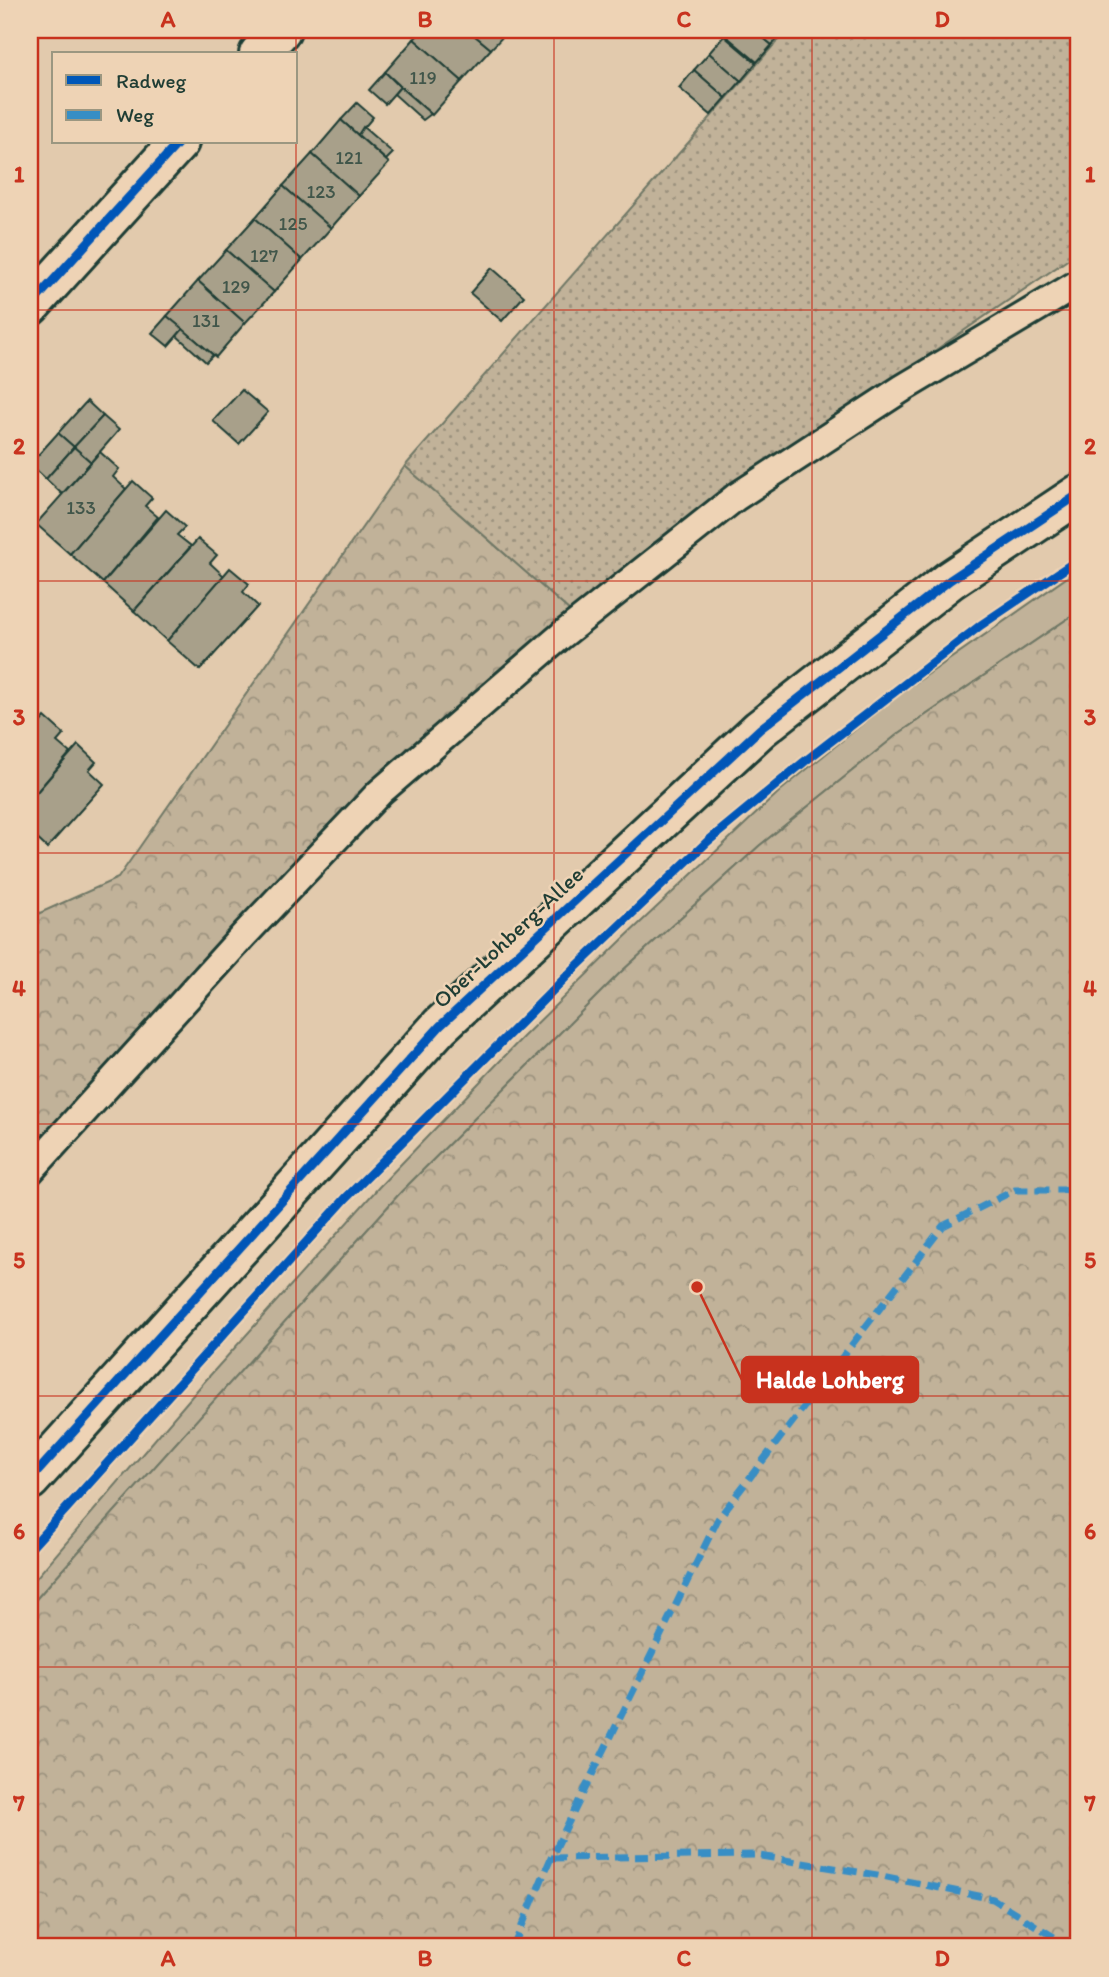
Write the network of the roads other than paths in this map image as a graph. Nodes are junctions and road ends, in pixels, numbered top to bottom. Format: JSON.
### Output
{"nodes":[{"id":1,"x":281,"y":30,"type":"edge"},
{"id":2,"x":261,"y":52,"type":"edge"},
{"id":3,"x":177,"y":144,"type":"edge"},
{"id":4,"x":1079,"y":283,"type":"edge"},
{"id":5,"x":30,"y":306,"type":"edge"},
{"id":6,"x":1079,"y":494,"type":"edge"},
{"id":7,"x":30,"y":1171,"type":"edge"},
{"id":8,"x":30,"y":1480,"type":"edge"}],
"edges":[{"from":1,"to":2,"type":"street"},
{"from":3,"to":5,"type":"street"},
{"from":4,"to":7,"type":"lane"},
{"from":6,"to":8,"type":"street","name":"Ober-Lohberg-Allee"}]}
